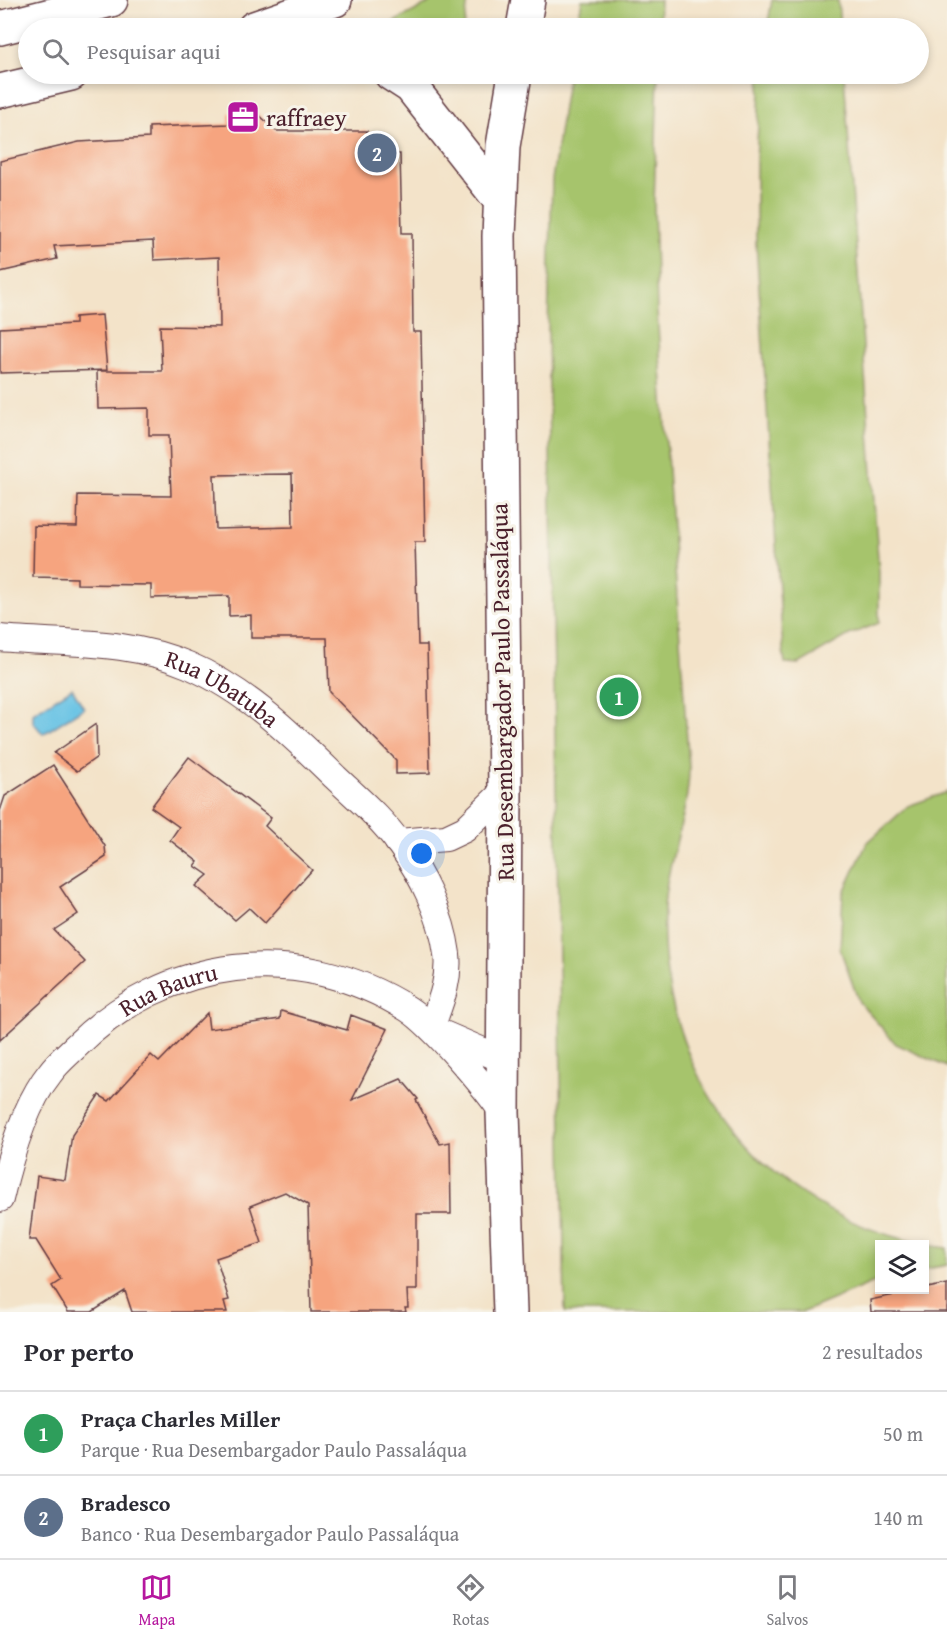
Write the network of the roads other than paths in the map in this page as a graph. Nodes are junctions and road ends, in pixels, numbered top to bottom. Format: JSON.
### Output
{"nodes":[{"id":1,"x":111,"y":0,"type":"edge"},
{"id":2,"x":335,"y":0,"type":"edge"},
{"id":3,"x":528,"y":0,"type":"edge"},
{"id":4,"x":40,"y":18,"type":"edge"},
{"id":5,"x":289,"y":18,"type":"edge"},
{"id":6,"x":525,"y":18,"type":"edge"},
{"id":7,"x":18,"y":23,"type":"edge"},
{"id":8,"x":0,"y":28,"type":"edge"},
{"id":9,"x":29,"y":84,"type":"edge"},
{"id":10,"x":406,"y":84,"type":"edge"},
{"id":11,"x":513,"y":84,"type":"edge"},
{"id":12,"x":0,"y":91,"type":"edge"},
{"id":13,"x":500,"y":200,"type":"junction"},
{"id":14,"x":6,"y":643,"type":"edge"},
{"id":15,"x":505,"y":790,"type":"junction"},
{"id":16,"x":398,"y":842,"type":"junction"},
{"id":17,"x":431,"y":1028,"type":"junction"},
{"id":18,"x":504,"y":1060,"type":"junction"},
{"id":19,"x":503,"y":1113,"type":"junction"},
{"id":20,"x":0,"y":1199,"type":"edge"},
{"id":21,"x":510,"y":1312,"type":"edge"}],
"edges":[{"from":1,"to":4,"type":"main road"},
{"from":2,"to":5,"type":"main road"},
{"from":3,"to":6,"type":"main road"},
{"from":7,"to":8,"type":"main road"},
{"from":9,"to":12,"type":"main road"},
{"from":10,"to":13,"type":"main road"},
{"from":11,"to":13,"type":"main road","name":"Rua Desembargador Paulo Passaláqua"},
{"from":13,"to":15,"type":"main road","name":"Rua Desembargador Paulo Passaláqua"},
{"from":14,"to":16,"type":"street","name":"Rua Ubatuba"},
{"from":15,"to":16,"type":"street"},
{"from":15,"to":18,"type":"main road","name":"Rua Desembargador Paulo Passaláqua"},
{"from":16,"to":17,"type":"street","name":"Rua Ubatuba"},
{"from":17,"to":18,"type":"street","name":"Rua Bauru"},
{"from":17,"to":19,"type":"street","name":"Rua Bauru"},
{"from":17,"to":20,"type":"street","name":"Rua Bauru"},
{"from":18,"to":19,"type":"main road","name":"Rua Desembargador Paulo Passaláqua"},
{"from":19,"to":21,"type":"main road","name":"Rua Desembargador Paulo Passaláqua"}]}
